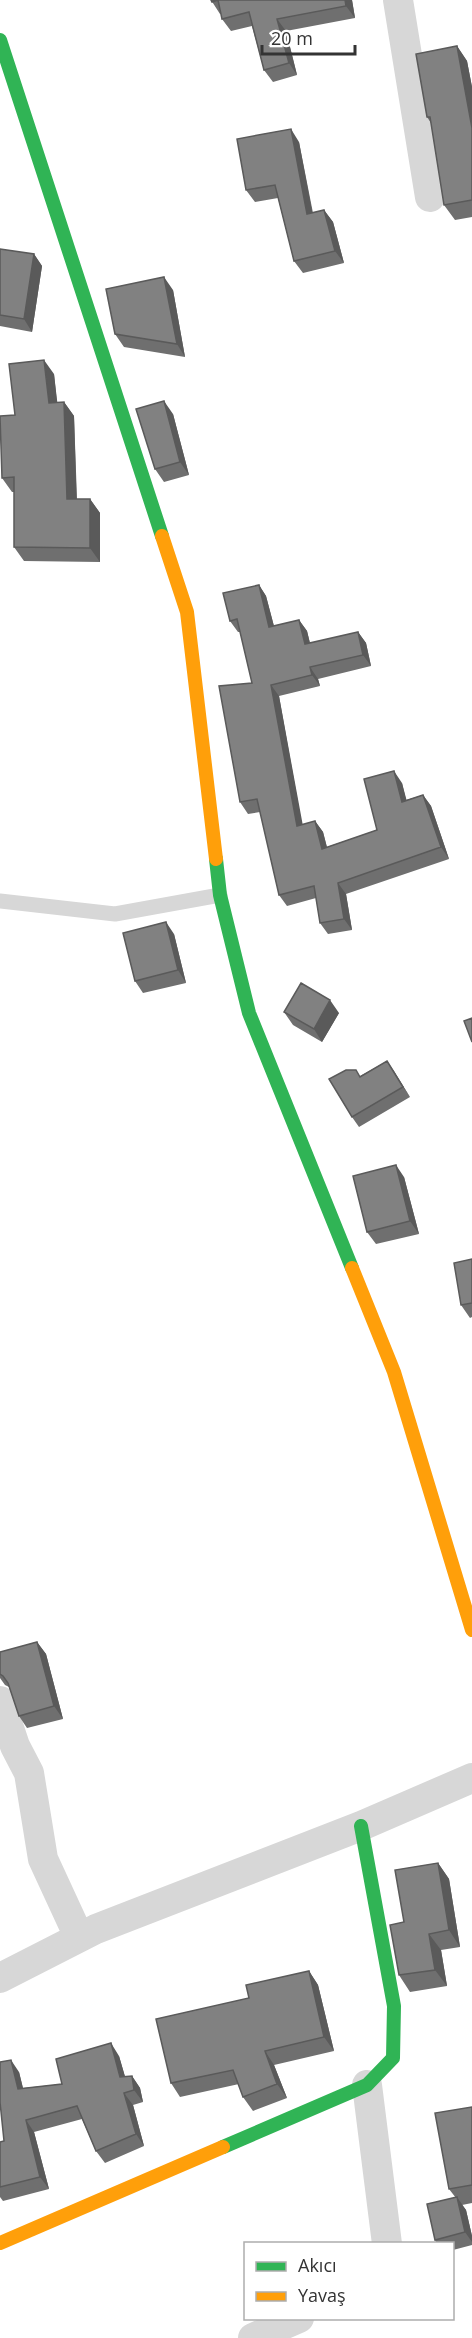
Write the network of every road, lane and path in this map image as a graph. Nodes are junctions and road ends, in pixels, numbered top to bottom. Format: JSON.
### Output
{"nodes":[{"id":1,"x":398,"y":0,"type":"edge"},
{"id":2,"x":0,"y":40,"type":"edge"},
{"id":3,"x":430,"y":197,"type":"dead end"},
{"id":4,"x":220,"y":895,"type":"junction"},
{"id":5,"x":0,"y":901,"type":"edge"},
{"id":6,"x":472,"y":1630,"type":"edge"},
{"id":7,"x":0,"y":1701,"type":"edge"},
{"id":8,"x":472,"y":1778,"type":"edge"},
{"id":9,"x":361,"y":1826,"type":"junction"},
{"id":10,"x":80,"y":1937,"type":"junction"},
{"id":11,"x":0,"y":1978,"type":"edge"},
{"id":12,"x":367,"y":2085,"type":"junction"},
{"id":13,"x":387,"y":2242,"type":"edge"},
{"id":14,"x":0,"y":2243,"type":"edge"},
{"id":15,"x":297,"y":2320,"type":"edge"},
{"id":16,"x":253,"y":2338,"type":"edge"}],
"edges":[{"from":1,"to":3,"type":"street"},
{"from":2,"to":4,"type":"street"},
{"from":4,"to":5,"type":"lane"},
{"from":4,"to":6,"type":"street"},
{"from":7,"to":10,"type":"street"},
{"from":8,"to":9,"type":"street"},
{"from":9,"to":10,"type":"street"},
{"from":9,"to":12,"type":"street"},
{"from":10,"to":11,"type":"street"},
{"from":12,"to":13,"type":"street"},
{"from":12,"to":14,"type":"street"},
{"from":15,"to":16,"type":"street"}]}
